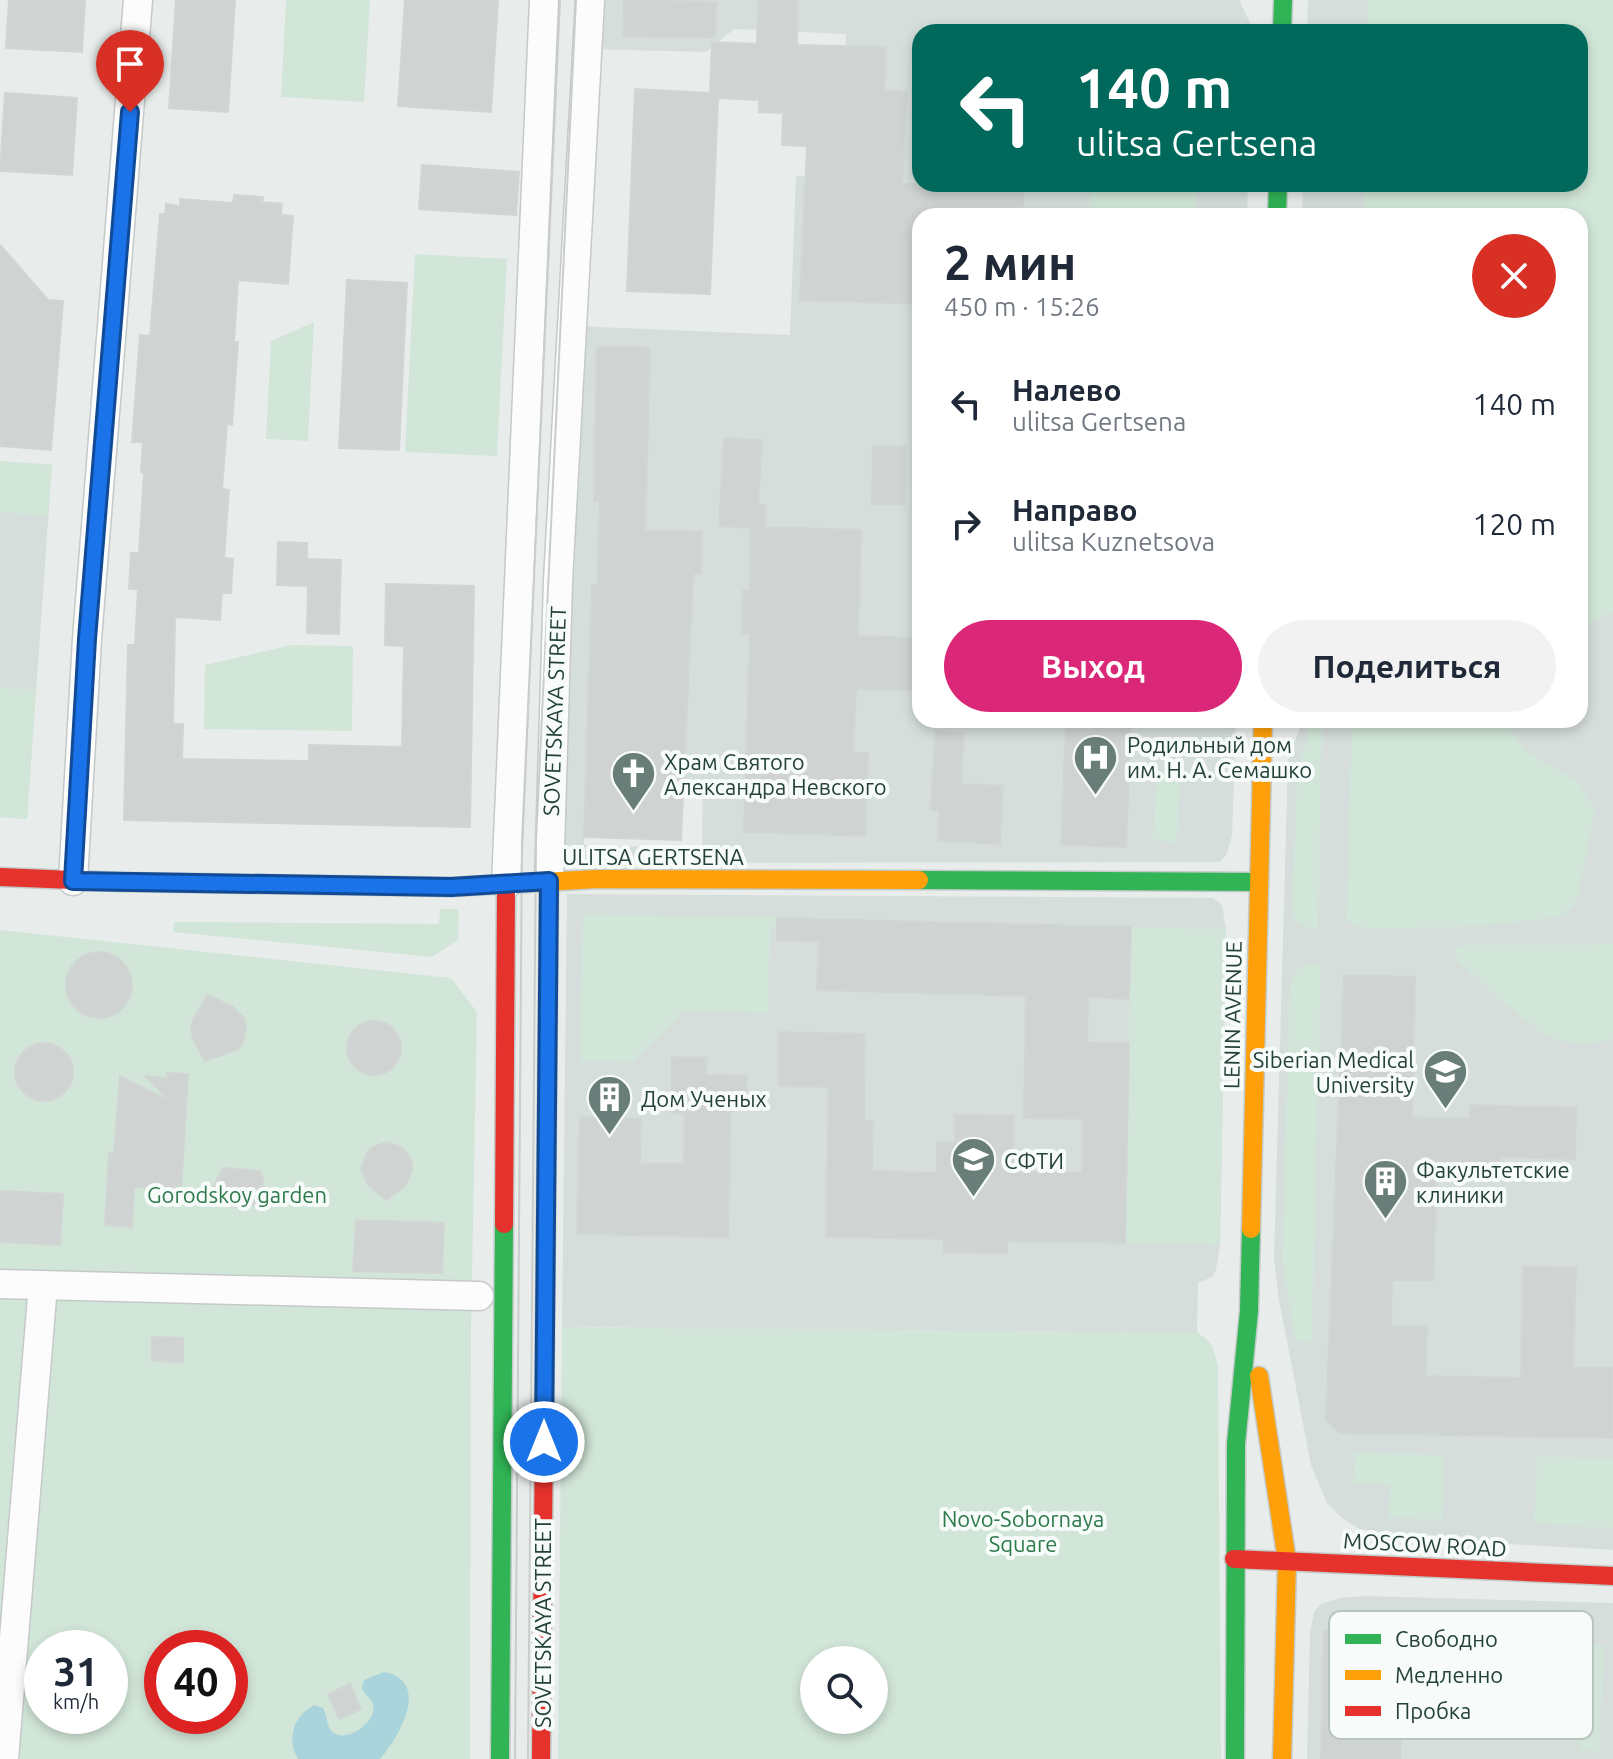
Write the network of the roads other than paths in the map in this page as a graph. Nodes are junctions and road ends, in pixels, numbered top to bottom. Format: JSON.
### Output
{"nodes":[{"id":1,"x":138,"y":0,"type":"edge"},
{"id":2,"x":544,"y":0,"type":"edge"},
{"id":3,"x":590,"y":0,"type":"edge"},
{"id":4,"x":1283,"y":0,"type":"edge"},
{"id":5,"x":1282,"y":24,"type":"edge"},
{"id":6,"x":1263,"y":728,"type":"edge"},
{"id":7,"x":0,"y":877,"type":"edge"},
{"id":8,"x":73,"y":881,"type":"junction"},
{"id":9,"x":549,"y":881,"type":"junction"},
{"id":10,"x":1259,"y":882,"type":"junction"},
{"id":11,"x":506,"y":885,"type":"junction"},
{"id":12,"x":0,"y":1284,"type":"edge"},
{"id":13,"x":43,"y":1285,"type":"junction"},
{"id":14,"x":479,"y":1296,"type":"dead end"},
{"id":15,"x":1249,"y":1311,"type":"junction"},
{"id":16,"x":1234,"y":1559,"type":"junction"},
{"id":17,"x":1287,"y":1561,"type":"junction"},
{"id":18,"x":1613,"y":1576,"type":"edge"},
{"id":19,"x":4,"y":1759,"type":"edge"},
{"id":20,"x":500,"y":1759,"type":"edge"},
{"id":21,"x":541,"y":1759,"type":"edge"},
{"id":22,"x":1235,"y":1759,"type":"edge"},
{"id":23,"x":1282,"y":1759,"type":"edge"}],
"edges":[{"from":1,"to":8,"type":"street"},
{"from":2,"to":11,"type":"street","name":"SOVETSKAYA STREET"},
{"from":3,"to":9,"type":"street","name":"SOVETSKAYA STREET"},
{"from":4,"to":5,"type":"street"},
{"from":6,"to":10,"type":"street","name":"LENIN AVENUE"},
{"from":7,"to":8,"type":"street","name":"ULITSA GERTSENA"},
{"from":8,"to":11,"type":"street","name":"ULITSA GERTSENA"},
{"from":9,"to":10,"type":"street","name":"ULITSA GERTSENA"},
{"from":9,"to":11,"type":"street","name":"ULITSA GERTSENA"},
{"from":9,"to":21,"type":"street","name":"SOVETSKAYA STREET"},
{"from":10,"to":15,"type":"street","name":"LENIN AVENUE"},
{"from":11,"to":20,"type":"street","name":"SOVETSKAYA STREET"},
{"from":12,"to":13,"type":"street"},
{"from":13,"to":14,"type":"street"},
{"from":13,"to":19,"type":"street"},
{"from":15,"to":16,"type":"street","name":"LENIN AVENUE"},
{"from":15,"to":17,"type":"street","name":"LENIN AVENUE"},
{"from":16,"to":17,"type":"street","name":"MOSCOW ROAD"},
{"from":16,"to":22,"type":"street","name":"LENIN AVENUE"},
{"from":17,"to":18,"type":"street","name":"MOSCOW ROAD"},
{"from":17,"to":23,"type":"street","name":"LENIN AVENUE"}]}
